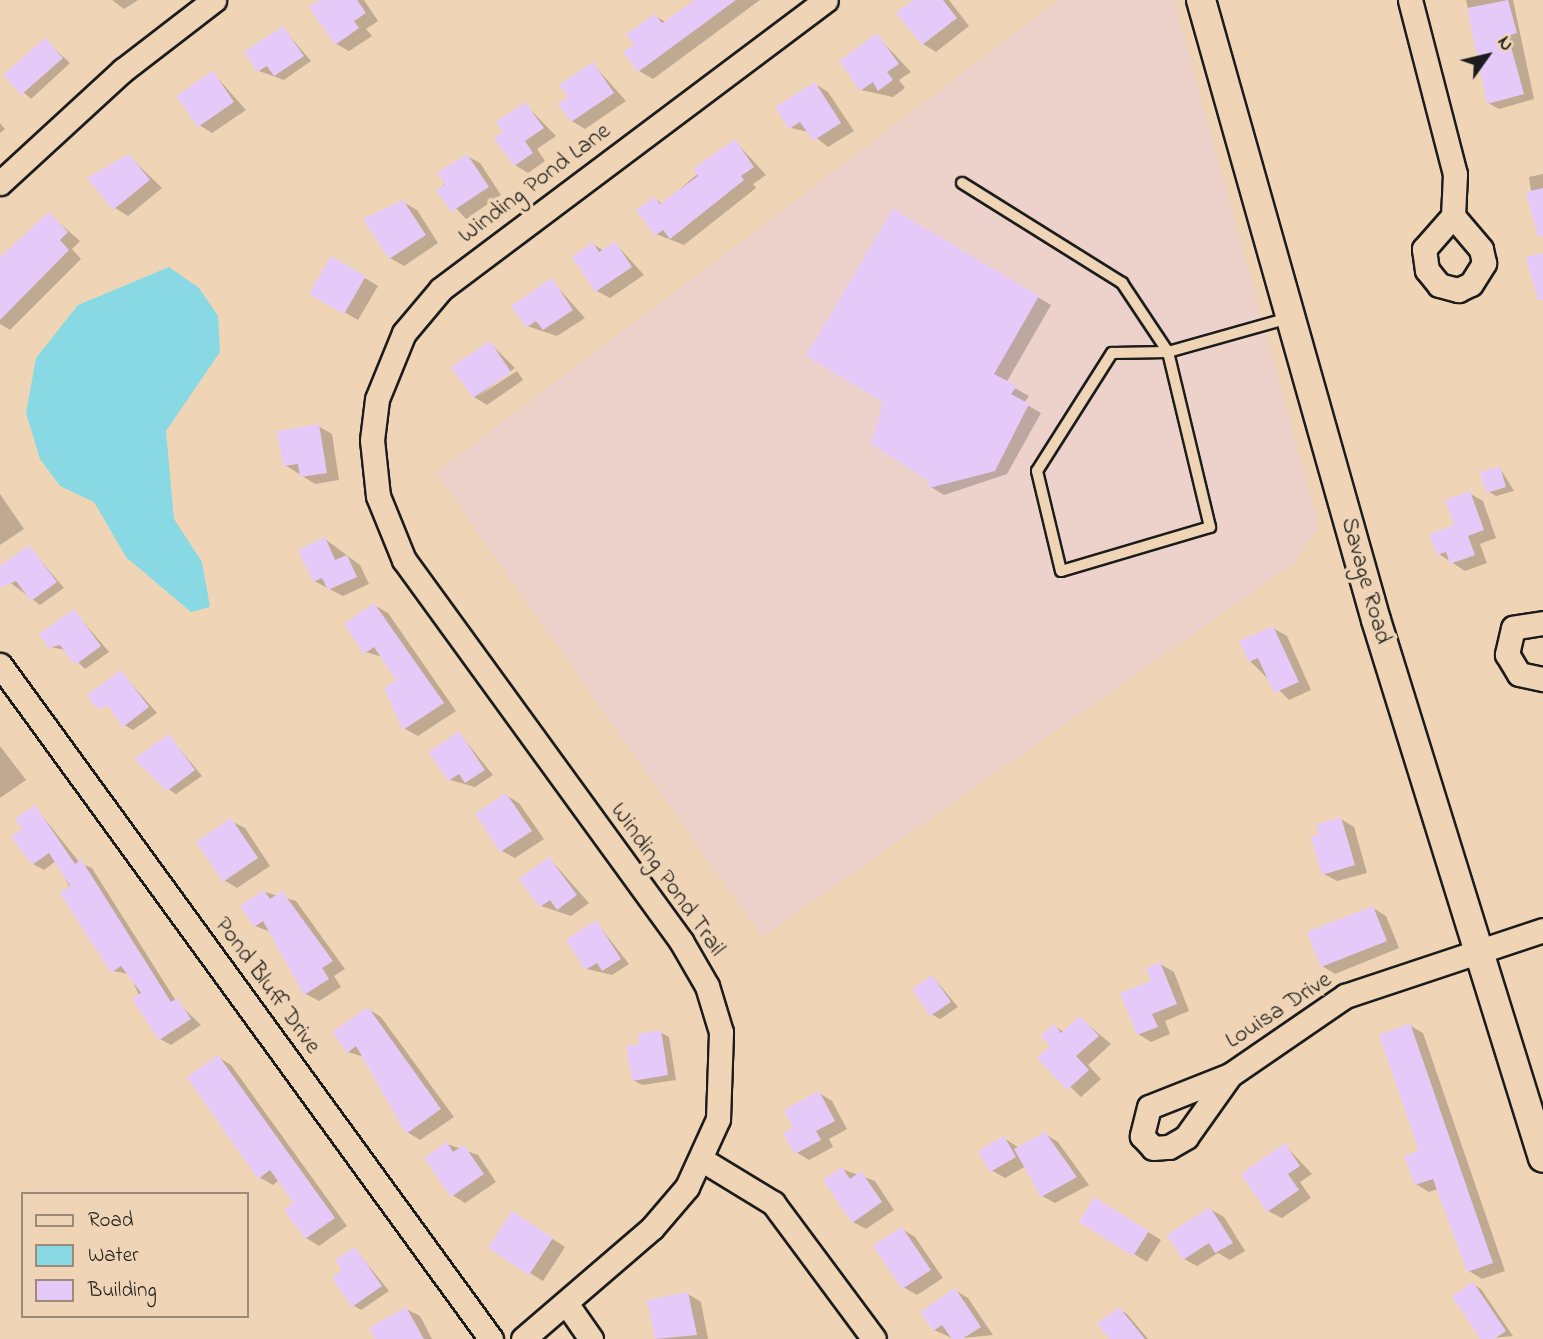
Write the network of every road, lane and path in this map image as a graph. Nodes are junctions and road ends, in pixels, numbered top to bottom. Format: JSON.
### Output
{"nodes":[{"id":1,"x":214,"y":0,"type":"edge"},
{"id":2,"x":827,"y":0,"type":"edge"},
{"id":3,"x":1201,"y":0,"type":"edge"},
{"id":4,"x":1410,"y":0,"type":"edge"},
{"id":5,"x":0,"y":183,"type":"edge"},
{"id":6,"x":962,"y":183,"type":"dead end"},
{"id":7,"x":1453,"y":216,"type":"dead end"},
{"id":8,"x":1289,"y":318,"type":"junction"},
{"id":9,"x":1168,"y":352,"type":"junction"},
{"id":10,"x":376,"y":474,"type":"joint"},
{"id":11,"x":1543,"y":623,"type":"edge"},
{"id":12,"x":0,"y":665,"type":"edge"},
{"id":13,"x":1543,"y":679,"type":"edge"},
{"id":14,"x":1543,"y":930,"type":"edge"},
{"id":15,"x":1476,"y":950,"type":"junction"},
{"id":16,"x":1230,"y":1074,"type":"dead end"},
{"id":17,"x":1543,"y":1158,"type":"edge"},
{"id":18,"x":704,"y":1161,"type":"junction"},
{"id":19,"x":566,"y":1303,"type":"junction"},
{"id":20,"x":491,"y":1339,"type":"edge"},
{"id":21,"x":523,"y":1339,"type":"edge"},
{"id":22,"x":591,"y":1339,"type":"edge"},
{"id":23,"x":874,"y":1339,"type":"edge"}],
"edges":[{"from":1,"to":5,"type":"street"},
{"from":2,"to":10,"type":"street","name":"Winding Pond Lane"},
{"from":3,"to":8,"type":"street","name":"Savage Road"},
{"from":4,"to":7,"type":"street"},
{"from":6,"to":9,"type":"lane"},
{"from":8,"to":9,"type":"lane"},
{"from":8,"to":15,"type":"street","name":"Savage Road"},
{"from":9,"to":9,"type":"lane"},
{"from":10,"to":18,"type":"street","name":"Winding Pond Trail"},
{"from":11,"to":13,"type":"street"},
{"from":12,"to":20,"type":"street","name":"Pond Bluff Drive"},
{"from":14,"to":15,"type":"street","name":"Louisa Drive"},
{"from":15,"to":16,"type":"street","name":"Louisa Drive"},
{"from":15,"to":17,"type":"street","name":"Savage Road"},
{"from":18,"to":19,"type":"street","name":"Winding Pond Trail"},
{"from":18,"to":23,"type":"street"},
{"from":19,"to":21,"type":"street","name":"Winding Pond Trail"},
{"from":19,"to":22,"type":"street"}]}
